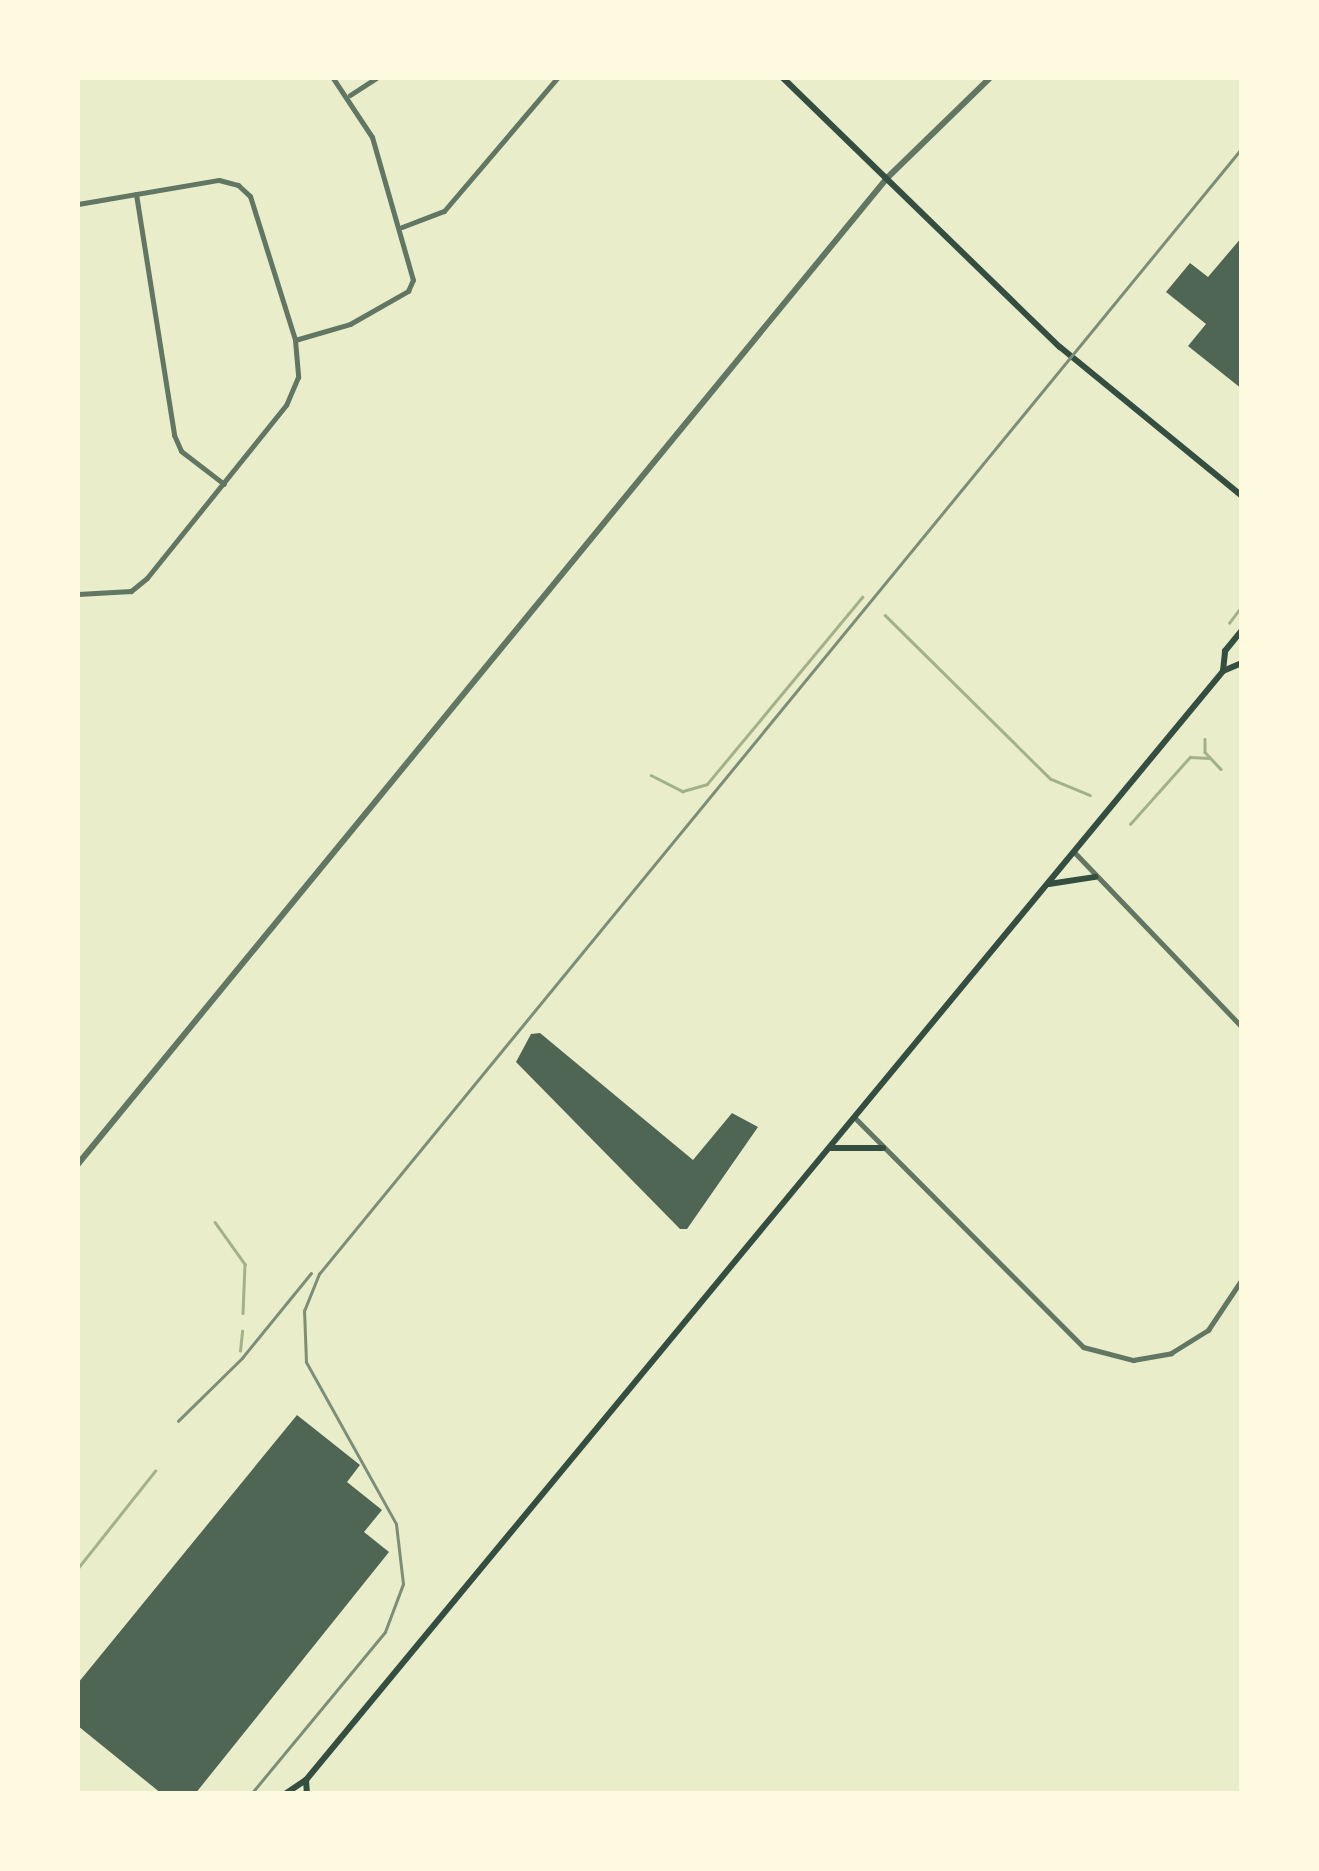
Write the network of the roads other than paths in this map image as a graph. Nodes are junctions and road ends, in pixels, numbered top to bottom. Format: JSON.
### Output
{"nodes":[{"id":1,"x":334,"y":78,"type":"edge"},
{"id":2,"x":376,"y":78,"type":"edge"},
{"id":3,"x":557,"y":78,"type":"edge"},
{"id":4,"x":784,"y":78,"type":"edge"},
{"id":5,"x":990,"y":78,"type":"edge"},
{"id":6,"x":350,"y":96,"type":"junction"},
{"id":7,"x":887,"y":178,"type":"junction"},
{"id":8,"x":136,"y":194,"type":"junction"},
{"id":9,"x":78,"y":204,"type":"edge"},
{"id":10,"x":402,"y":226,"type":"junction"},
{"id":11,"x":294,"y":340,"type":"junction"},
{"id":12,"x":224,"y":484,"type":"junction"},
{"id":13,"x":1242,"y":496,"type":"edge"},
{"id":14,"x":78,"y":594,"type":"edge"},
{"id":15,"x":1242,"y":630,"type":"edge"},
{"id":16,"x":1242,"y":663,"type":"edge"},
{"id":17,"x":1223,"y":671,"type":"junction"},
{"id":18,"x":1075,"y":853,"type":"junction"},
{"id":19,"x":1095,"y":877,"type":"junction"},
{"id":20,"x":1048,"y":884,"type":"junction"},
{"id":21,"x":1242,"y":1027,"type":"edge"},
{"id":22,"x":855,"y":1118,"type":"junction"},
{"id":23,"x":830,"y":1148,"type":"junction"},
{"id":24,"x":883,"y":1148,"type":"junction"},
{"id":25,"x":78,"y":1164,"type":"edge"},
{"id":26,"x":1242,"y":1279,"type":"edge"},
{"id":27,"x":306,"y":1780,"type":"junction"},
{"id":28,"x":285,"y":1794,"type":"edge"},
{"id":29,"x":306,"y":1794,"type":"edge"}],
"edges":[{"from":1,"to":6,"type":"street"},
{"from":2,"to":6,"type":"street"},
{"from":3,"to":10,"type":"street"},
{"from":4,"to":7,"type":"main road"},
{"from":5,"to":7,"type":"street"},
{"from":6,"to":10,"type":"street"},
{"from":7,"to":13,"type":"main road"},
{"from":7,"to":25,"type":"street"},
{"from":8,"to":9,"type":"street"},
{"from":8,"to":11,"type":"street"},
{"from":8,"to":12,"type":"street"},
{"from":10,"to":11,"type":"street"},
{"from":11,"to":12,"type":"street"},
{"from":12,"to":14,"type":"street"},
{"from":15,"to":17,"type":"main road"},
{"from":16,"to":17,"type":"main road"},
{"from":17,"to":18,"type":"main road"},
{"from":18,"to":19,"type":"street"},
{"from":18,"to":20,"type":"main road"},
{"from":19,"to":20,"type":"main road"},
{"from":19,"to":21,"type":"street"},
{"from":20,"to":22,"type":"main road"},
{"from":22,"to":23,"type":"main road"},
{"from":22,"to":24,"type":"street"},
{"from":23,"to":24,"type":"main road"},
{"from":23,"to":27,"type":"main road"},
{"from":24,"to":26,"type":"street"},
{"from":27,"to":28,"type":"main road"},
{"from":27,"to":29,"type":"main road"}]}
